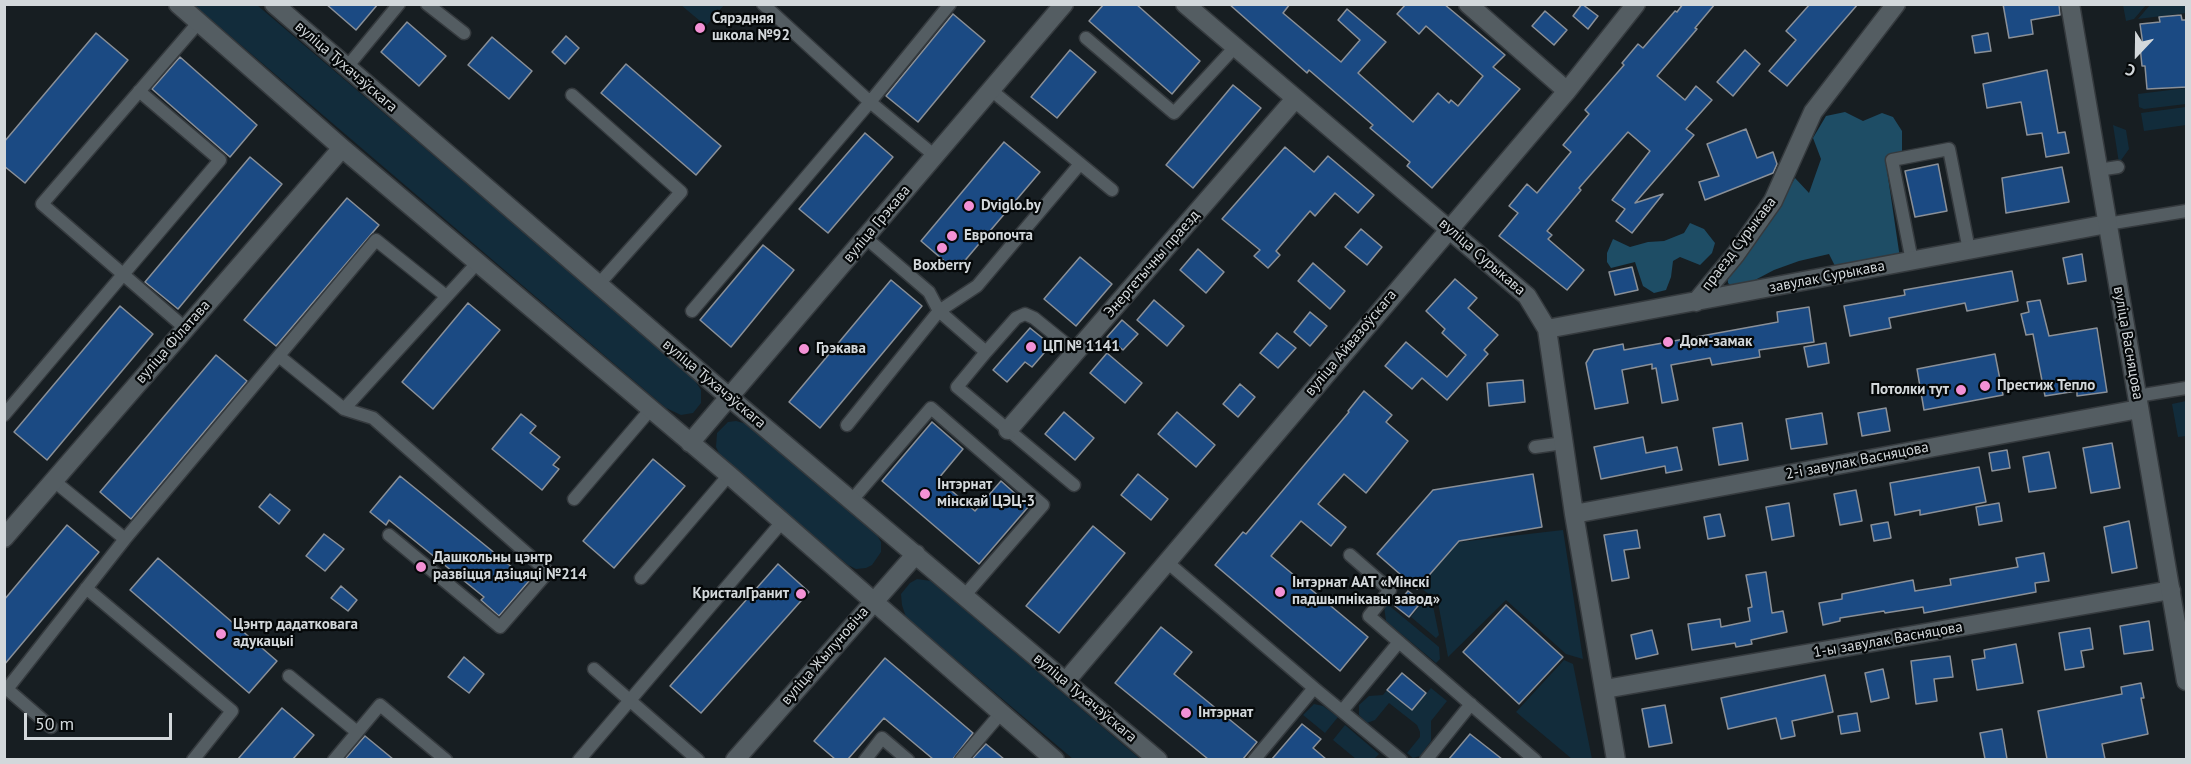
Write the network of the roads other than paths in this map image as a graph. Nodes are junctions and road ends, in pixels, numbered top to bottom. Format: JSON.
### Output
{"nodes":[{"id":1,"x":177,"y":4,"type":"edge"},
{"id":2,"x":274,"y":4,"type":"edge"},
{"id":3,"x":399,"y":4,"type":"edge"},
{"id":4,"x":427,"y":4,"type":"edge"},
{"id":5,"x":950,"y":4,"type":"edge"},
{"id":6,"x":1064,"y":4,"type":"edge"},
{"id":7,"x":1185,"y":4,"type":"edge"},
{"id":8,"x":1468,"y":4,"type":"edge"},
{"id":9,"x":1636,"y":4,"type":"edge"},
{"id":10,"x":1896,"y":4,"type":"edge"},
{"id":11,"x":2070,"y":4,"type":"edge"},
{"id":12,"x":766,"y":6,"type":"edge"},
{"id":13,"x":199,"y":22,"type":"junction"},
{"id":14,"x":464,"y":33,"type":"dead end"},
{"id":15,"x":1086,"y":38,"type":"dead end"},
{"id":16,"x":1235,"y":47,"type":"junction"},
{"id":17,"x":347,"y":67,"type":"junction"},
{"id":18,"x":991,"y":90,"type":"junction"},
{"id":19,"x":139,"y":91,"type":"junction"},
{"id":20,"x":1567,"y":91,"type":"junction"},
{"id":21,"x":572,"y":95,"type":"dead end"},
{"id":22,"x":1295,"y":99,"type":"junction"},
{"id":23,"x":870,"y":102,"type":"junction"},
{"id":24,"x":342,"y":148,"type":"junction"},
{"id":25,"x":935,"y":156,"type":"junction"},
{"id":26,"x":1080,"y":164,"type":"junction"},
{"id":27,"x":2118,"y":166,"type":"dead end"},
{"id":28,"x":2098,"y":170,"type":"junction"},
{"id":29,"x":1112,"y":190,"type":"dead end"},
{"id":30,"x":2187,"y":212,"type":"edge"},
{"id":31,"x":2107,"y":224,"type":"junction"},
{"id":32,"x":1449,"y":229,"type":"junction"},
{"id":33,"x":866,"y":238,"type":"junction"},
{"id":34,"x":1969,"y":250,"type":"junction"},
{"id":35,"x":1912,"y":261,"type":"junction"},
{"id":36,"x":478,"y":262,"type":"junction"},
{"id":37,"x":123,"y":275,"type":"junction"},
{"id":38,"x":598,"y":285,"type":"junction"},
{"id":39,"x":446,"y":296,"type":"junction"},
{"id":40,"x":1696,"y":302,"type":"junction"},
{"id":41,"x":692,"y":311,"type":"dead end"},
{"id":42,"x":939,"y":311,"type":"junction"},
{"id":43,"x":185,"y":328,"type":"junction"},
{"id":44,"x":1547,"y":329,"type":"junction"},
{"id":45,"x":986,"y":352,"type":"junction"},
{"id":46,"x":1076,"y":352,"type":"junction"},
{"id":47,"x":280,"y":357,"type":"junction"},
{"id":48,"x":2187,"y":387,"type":"edge"},
{"id":49,"x":729,"y":397,"type":"junction"},
{"id":50,"x":2138,"y":402,"type":"junction"},
{"id":51,"x":344,"y":409,"type":"junction"},
{"id":52,"x":650,"y":410,"type":"junction"},
{"id":53,"x":4,"y":416,"type":"edge"},
{"id":54,"x":847,"y":425,"type":"dead end"},
{"id":55,"x":1008,"y":430,"type":"junction"},
{"id":56,"x":690,"y":443,"type":"junction"},
{"id":57,"x":1563,"y":443,"type":"junction"},
{"id":58,"x":1535,"y":447,"type":"dead end"},
{"id":59,"x":729,"y":476,"type":"junction"},
{"id":60,"x":54,"y":481,"type":"junction"},
{"id":61,"x":1074,"y":485,"type":"dead end"},
{"id":62,"x":574,"y":499,"type":"dead end"},
{"id":63,"x":852,"y":500,"type":"junction"},
{"id":64,"x":1574,"y":514,"type":"junction"},
{"id":65,"x":782,"y":522,"type":"junction"},
{"id":66,"x":389,"y":535,"type":"dead end"},
{"id":67,"x":4,"y":538,"type":"edge"},
{"id":68,"x":125,"y":539,"type":"junction"},
{"id":69,"x":916,"y":554,"type":"junction"},
{"id":70,"x":1350,"y":555,"type":"dead end"},
{"id":71,"x":1167,"y":562,"type":"junction"},
{"id":72,"x":641,"y":578,"type":"dead end"},
{"id":73,"x":86,"y":588,"type":"junction"},
{"id":74,"x":2171,"y":590,"type":"junction"},
{"id":75,"x":965,"y":595,"type":"junction"},
{"id":76,"x":873,"y":602,"type":"junction"},
{"id":77,"x":1399,"y":642,"type":"junction"},
{"id":78,"x":594,"y":669,"type":"dead end"},
{"id":79,"x":289,"y":676,"type":"dead end"},
{"id":80,"x":1066,"y":681,"type":"junction"},
{"id":81,"x":2187,"y":681,"type":"edge"},
{"id":82,"x":1314,"y":688,"type":"junction"},
{"id":83,"x":1605,"y":689,"type":"junction"},
{"id":84,"x":630,"y":700,"type":"junction"},
{"id":85,"x":1471,"y":704,"type":"junction"},
{"id":86,"x":1342,"y":711,"type":"junction"},
{"id":87,"x":1001,"y":713,"type":"junction"},
{"id":88,"x":51,"y":727,"type":"dead end"},
{"id":89,"x":357,"y":732,"type":"junction"},
{"id":90,"x":193,"y":759,"type":"edge"},
{"id":91,"x":334,"y":759,"type":"edge"},
{"id":92,"x":446,"y":759,"type":"edge"},
{"id":93,"x":579,"y":759,"type":"edge"},
{"id":94,"x":698,"y":759,"type":"edge"},
{"id":95,"x":735,"y":759,"type":"edge"},
{"id":96,"x":865,"y":759,"type":"edge"},
{"id":97,"x":908,"y":759,"type":"edge"},
{"id":98,"x":961,"y":759,"type":"edge"},
{"id":99,"x":1055,"y":759,"type":"edge"},
{"id":100,"x":1158,"y":759,"type":"edge"},
{"id":101,"x":1254,"y":759,"type":"edge"},
{"id":102,"x":1401,"y":759,"type":"edge"},
{"id":103,"x":1426,"y":759,"type":"edge"},
{"id":104,"x":1535,"y":759,"type":"edge"},
{"id":105,"x":1616,"y":759,"type":"edge"}],
"edges":[{"from":1,"to":13,"type":"street"},
{"from":2,"to":17,"type":"street","name":"вуліца Тухачэўскага"},
{"from":3,"to":17,"type":"lane"},
{"from":4,"to":14,"type":"lane"},
{"from":5,"to":23,"type":"lane"},
{"from":6,"to":18,"type":"street","name":"вуліца Грэкава"},
{"from":7,"to":16,"type":"street","name":"вуліца Сурыкава"},
{"from":8,"to":20,"type":"street"},
{"from":9,"to":20,"type":"street","name":"вуліца Айвазоўскага"},
{"from":10,"to":40,"type":"street","name":"праезд Сурыкава"},
{"from":11,"to":28,"type":"street","name":"вуліца Васняцова"},
{"from":12,"to":23,"type":"lane"},
{"from":13,"to":19,"type":"lane"},
{"from":13,"to":24,"type":"street"},
{"from":15,"to":16,"type":"lane"},
{"from":16,"to":22,"type":"street","name":"вуліца Сурыкава"},
{"from":17,"to":38,"type":"street","name":"вуліца Тухачэўскага"},
{"from":18,"to":25,"type":"street","name":"вуліца Грэкава"},
{"from":18,"to":26,"type":"lane"},
{"from":19,"to":37,"type":"lane"},
{"from":19,"to":37,"type":"lane"},
{"from":20,"to":32,"type":"street","name":"вуліца Айвазоўскага"},
{"from":21,"to":38,"type":"lane"},
{"from":22,"to":32,"type":"street","name":"вуліца Сурыкава"},
{"from":22,"to":46,"type":"street","name":"Энергетычны праезд"},
{"from":23,"to":25,"type":"lane"},
{"from":23,"to":41,"type":"lane"},
{"from":24,"to":36,"type":"street"},
{"from":24,"to":43,"type":"street","name":"вуліца Філатава"},
{"from":25,"to":33,"type":"street","name":"вуліца Грэкава"},
{"from":26,"to":29,"type":"lane"},
{"from":26,"to":42,"type":"lane"},
{"from":27,"to":28,"type":"lane"},
{"from":28,"to":31,"type":"street","name":"вуліца Васняцова"},
{"from":30,"to":31,"type":"lane"},
{"from":31,"to":34,"type":"street","name":"завулак Сурыкава"},
{"from":31,"to":50,"type":"street","name":"вуліца Васняцова"},
{"from":32,"to":44,"type":"street","name":"вуліца Сурыкава"},
{"from":32,"to":71,"type":"street","name":"вуліца Айвазоўскага"},
{"from":33,"to":42,"type":"lane"},
{"from":33,"to":49,"type":"street","name":"вуліца Грэкава"},
{"from":34,"to":35,"type":"street","name":"завулак Сурыкава"},
{"from":34,"to":35,"type":"lane"},
{"from":35,"to":40,"type":"street","name":"завулак Сурыкава"},
{"from":36,"to":39,"type":"lane"},
{"from":36,"to":52,"type":"street"},
{"from":37,"to":43,"type":"lane"},
{"from":37,"to":53,"type":"lane"},
{"from":38,"to":49,"type":"street","name":"вуліца Тухачэўскага"},
{"from":39,"to":47,"type":"lane"},
{"from":39,"to":51,"type":"lane"},
{"from":40,"to":44,"type":"street","name":"завулак Сурыкава"},
{"from":42,"to":45,"type":"lane"},
{"from":42,"to":54,"type":"lane"},
{"from":43,"to":60,"type":"street","name":"вуліца Філатава"},
{"from":44,"to":57,"type":"street","name":"вуліца Сурыкава"},
{"from":45,"to":46,"type":"lane"},
{"from":45,"to":55,"type":"lane"},
{"from":46,"to":55,"type":"street","name":"Энергетычны праезд"},
{"from":47,"to":51,"type":"lane"},
{"from":47,"to":68,"type":"lane"},
{"from":48,"to":50,"type":"lane"},
{"from":49,"to":56,"type":"street","name":"вуліца Грэкава"},
{"from":49,"to":63,"type":"street","name":"вуліца Тухачэўскага"},
{"from":50,"to":64,"type":"street","name":"2-і завулак Васняцова"},
{"from":50,"to":74,"type":"street","name":"вуліца Васняцова"},
{"from":51,"to":66,"type":"lane"},
{"from":52,"to":56,"type":"street"},
{"from":52,"to":62,"type":"lane"},
{"from":55,"to":61,"type":"lane"},
{"from":56,"to":59,"type":"street"},
{"from":57,"to":58,"type":"lane"},
{"from":57,"to":64,"type":"street","name":"вуліца Сурыкава"},
{"from":59,"to":65,"type":"street"},
{"from":59,"to":72,"type":"lane"},
{"from":60,"to":67,"type":"street","name":"вуліца Філатава"},
{"from":60,"to":68,"type":"lane"},
{"from":63,"to":69,"type":"street","name":"вуліца Тухачэўскага"},
{"from":63,"to":75,"type":"lane"},
{"from":64,"to":83,"type":"street","name":"вуліца Сурыкава"},
{"from":65,"to":76,"type":"street"},
{"from":65,"to":84,"type":"lane"},
{"from":68,"to":73,"type":"lane"},
{"from":69,"to":75,"type":"street","name":"вуліца Тухачэўскага"},
{"from":69,"to":76,"type":"street","name":"вуліца Жылуновіча"},
{"from":70,"to":77,"type":"lane"},
{"from":71,"to":80,"type":"street","name":"вуліца Айвазоўскага"},
{"from":71,"to":82,"type":"lane"},
{"from":73,"to":88,"type":"lane"},
{"from":73,"to":90,"type":"lane"},
{"from":74,"to":81,"type":"street","name":"вуліца Васняцова"},
{"from":74,"to":83,"type":"street","name":"1-ы завулак Васняцова"},
{"from":75,"to":80,"type":"street","name":"вуліца Тухачэўскага"},
{"from":76,"to":87,"type":"street"},
{"from":76,"to":95,"type":"street","name":"вуліца Жылуновіча"},
{"from":77,"to":85,"type":"lane"},
{"from":77,"to":86,"type":"lane"},
{"from":78,"to":84,"type":"lane"},
{"from":79,"to":89,"type":"lane"},
{"from":80,"to":100,"type":"street","name":"вуліца Тухачэўскага"},
{"from":82,"to":86,"type":"lane"},
{"from":82,"to":101,"type":"lane"},
{"from":83,"to":105,"type":"street","name":"вуліца Сурыкава"},
{"from":84,"to":93,"type":"lane"},
{"from":84,"to":94,"type":"lane"},
{"from":85,"to":103,"type":"lane"},
{"from":85,"to":104,"type":"lane"},
{"from":86,"to":102,"type":"lane"},
{"from":87,"to":98,"type":"lane"},
{"from":87,"to":99,"type":"street"},
{"from":89,"to":91,"type":"lane"},
{"from":89,"to":92,"type":"lane"},
{"from":96,"to":97,"type":"lane"}]}
